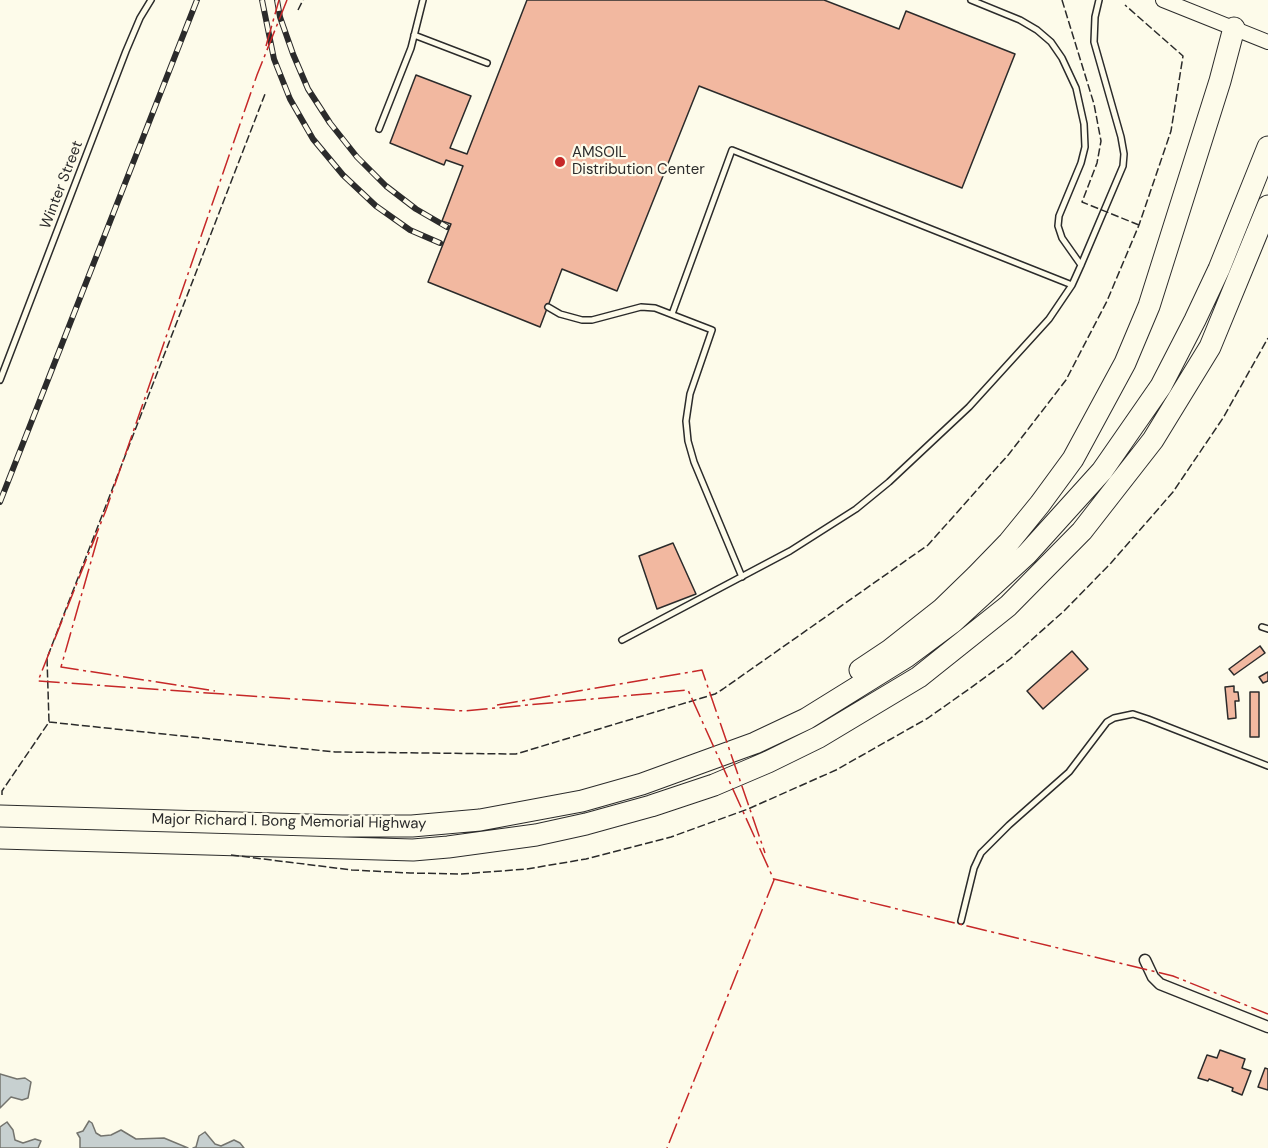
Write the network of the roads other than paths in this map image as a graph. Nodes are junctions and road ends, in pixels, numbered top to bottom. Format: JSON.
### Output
{"nodes":[{"id":1,"x":151,"y":0,"type":"edge"},
{"id":2,"x":423,"y":0,"type":"edge"},
{"id":3,"x":971,"y":0,"type":"edge"},
{"id":4,"x":1099,"y":0,"type":"edge"},
{"id":5,"x":1163,"y":0,"type":"edge"},
{"id":6,"x":1234,"y":28,"type":"junction"},
{"id":7,"x":414,"y":35,"type":"junction"},
{"id":8,"x":1268,"y":42,"type":"edge"},
{"id":9,"x":487,"y":63,"type":"dead end"},
{"id":10,"x":379,"y":129,"type":"dead end"},
{"id":11,"x":1268,"y":147,"type":"edge"},
{"id":12,"x":1268,"y":206,"type":"edge"},
{"id":13,"x":1082,"y":265,"type":"junction"},
{"id":14,"x":1072,"y":285,"type":"junction"},
{"id":15,"x":548,"y":307,"type":"dead end"},
{"id":16,"x":672,"y":314,"type":"junction"},
{"id":17,"x":0,"y":380,"type":"edge"},
{"id":18,"x":742,"y":577,"type":"junction"},
{"id":19,"x":622,"y":640,"type":"dead end"},
{"id":20,"x":1268,"y":766,"type":"edge"},
{"id":21,"x":642,"y":784,"type":"junction"},
{"id":22,"x":5,"y":816,"type":"edge"},
{"id":23,"x":5,"y":838,"type":"edge"},
{"id":24,"x":961,"y":921,"type":"dead end"},
{"id":25,"x":1144,"y":960,"type":"dead end"},
{"id":26,"x":1268,"y":1027,"type":"edge"}],
"edges":[{"from":1,"to":17,"type":"lane","name":"Winter Street"},
{"from":2,"to":7,"type":"lane"},
{"from":3,"to":13,"type":"lane"},
{"from":4,"to":13,"type":"lane"},
{"from":5,"to":6,"type":"street"},
{"from":6,"to":8,"type":"street"},
{"from":6,"to":21,"type":"highway"},
{"from":7,"to":9,"type":"lane"},
{"from":7,"to":10,"type":"lane"},
{"from":11,"to":21,"type":"highway","name":"Major Richard I. Bong Memorial Highway"},
{"from":12,"to":23,"type":"highway","name":"Major Richard I. Bong Memorial Highway"},
{"from":13,"to":14,"type":"lane"},
{"from":14,"to":16,"type":"lane"},
{"from":14,"to":18,"type":"lane"},
{"from":15,"to":16,"type":"lane"},
{"from":16,"to":18,"type":"lane"},
{"from":18,"to":19,"type":"lane"},
{"from":20,"to":24,"type":"lane"},
{"from":21,"to":22,"type":"highway","name":"Major Richard I. Bong Memorial Highway"},
{"from":25,"to":26,"type":"street"}]}
